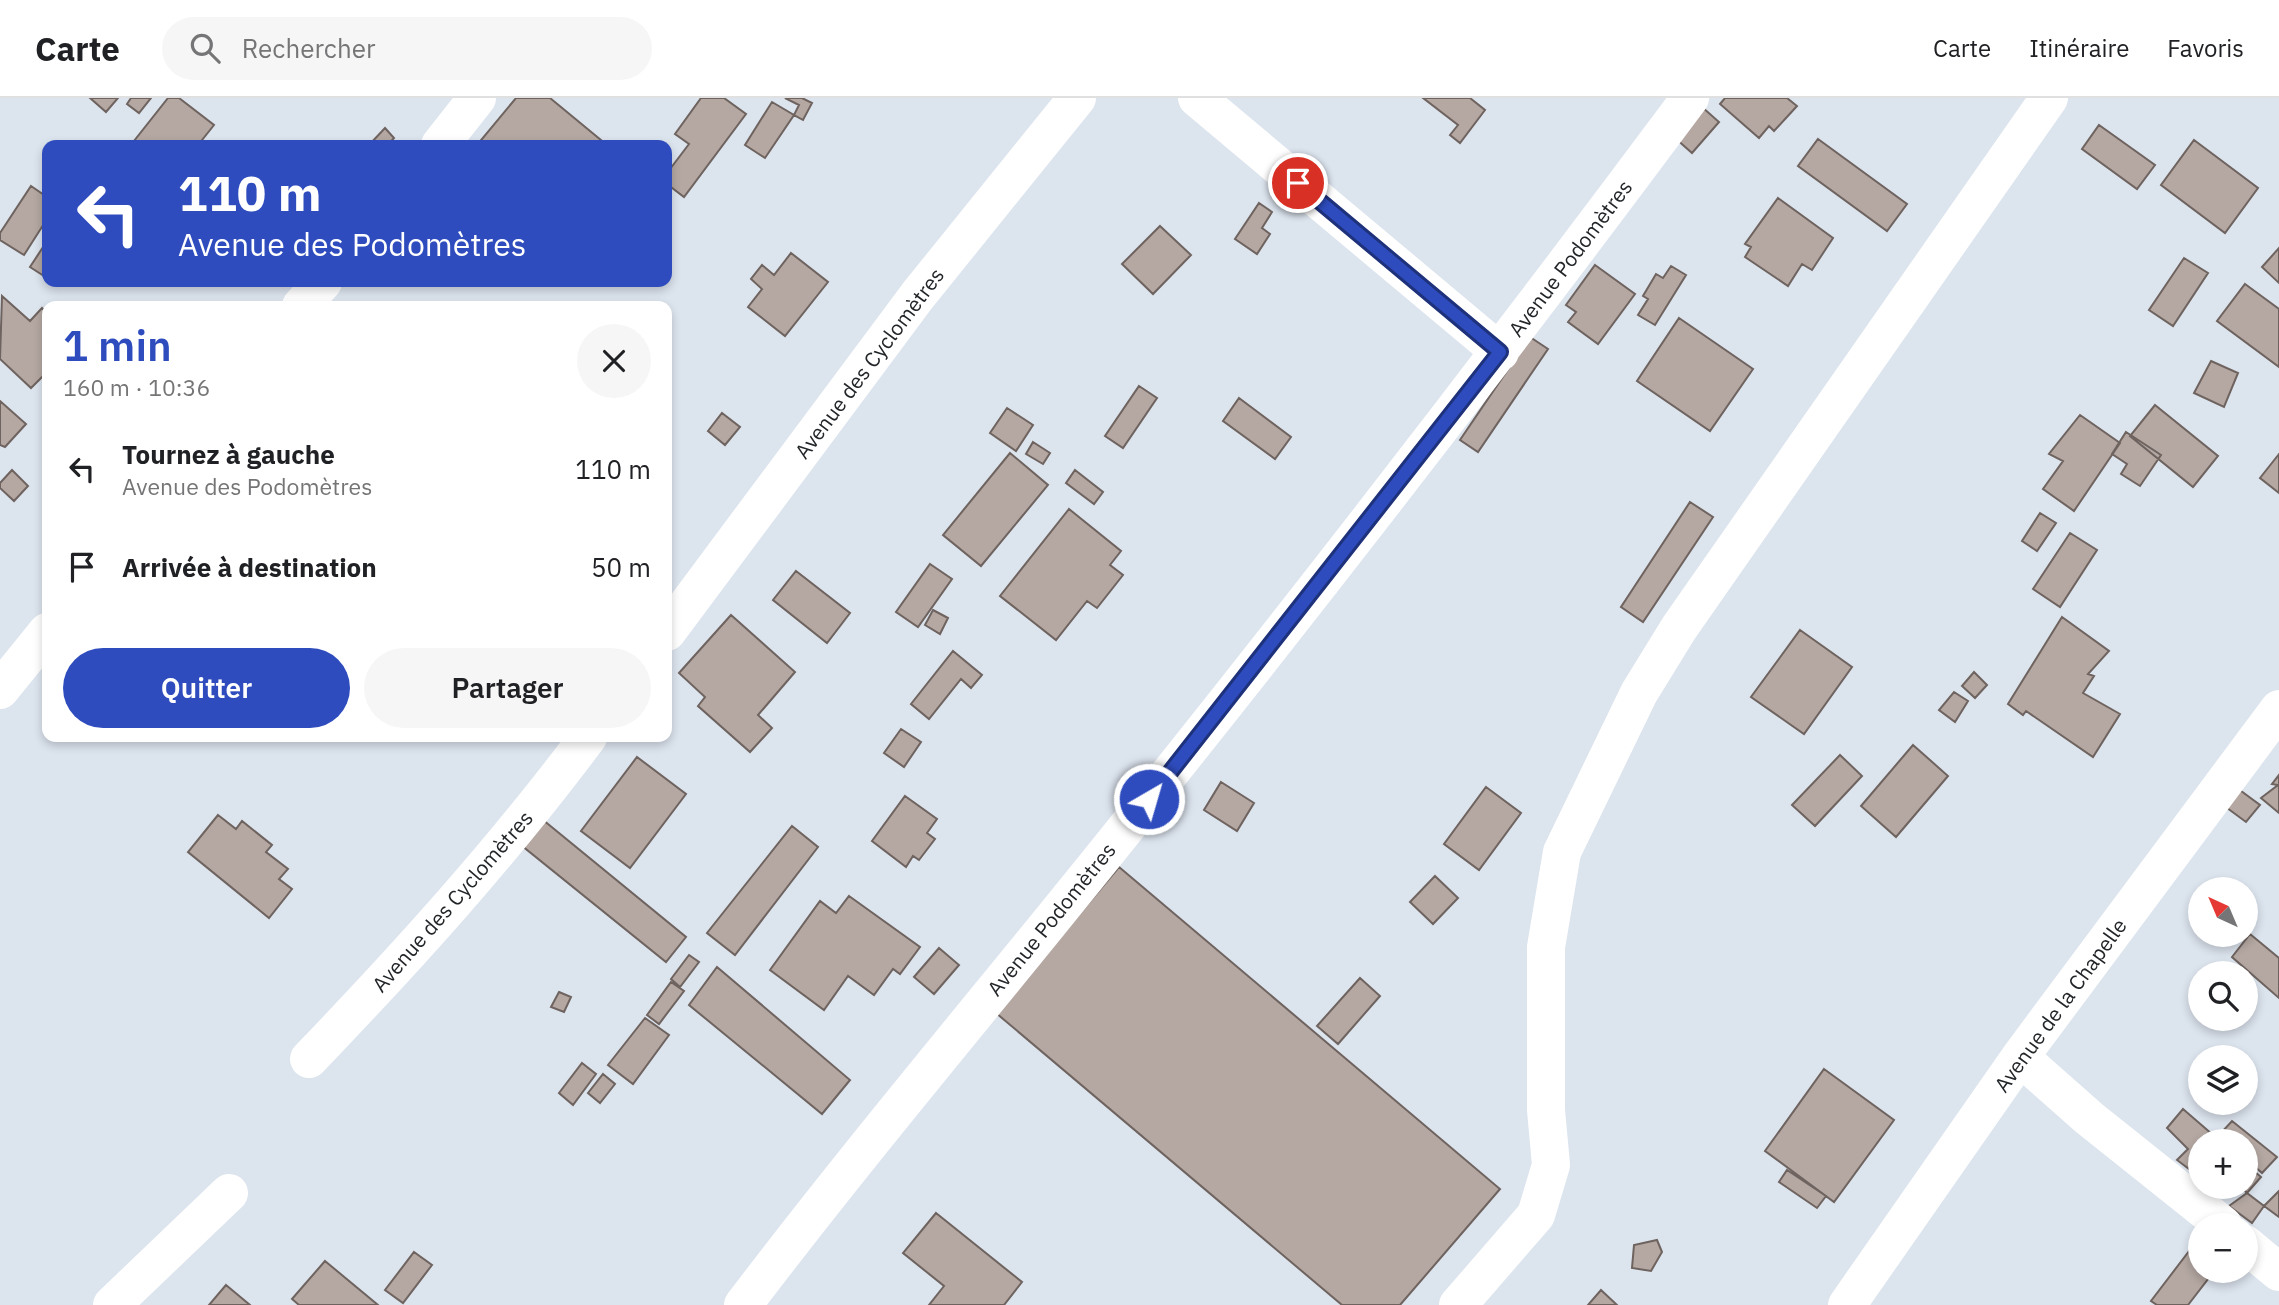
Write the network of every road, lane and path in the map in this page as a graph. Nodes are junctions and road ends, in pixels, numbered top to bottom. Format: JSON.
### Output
{"nodes":[{"id":1,"x":477,"y":98,"type":"edge"},
{"id":2,"x":1077,"y":98,"type":"edge"},
{"id":3,"x":1197,"y":98,"type":"edge"},
{"id":4,"x":1690,"y":98,"type":"edge"},
{"id":5,"x":2049,"y":98,"type":"edge"},
{"id":6,"x":444,"y":140,"type":"edge"},
{"id":7,"x":318,"y":287,"type":"edge"},
{"id":8,"x":306,"y":301,"type":"edge"},
{"id":9,"x":1500,"y":352,"type":"junction"},
{"id":10,"x":672,"y":625,"type":"edge"},
{"id":11,"x":42,"y":638,"type":"edge"},
{"id":12,"x":0,"y":690,"type":"edge"},
{"id":13,"x":2279,"y":709,"type":"edge"},
{"id":14,"x":584,"y":742,"type":"edge"},
{"id":15,"x":2020,"y":1058,"type":"junction"},
{"id":16,"x":309,"y":1059,"type":"dead end"},
{"id":17,"x":229,"y":1193,"type":"dead end"},
{"id":18,"x":2208,"y":1213,"type":"edge"},
{"id":19,"x":2258,"y":1255,"type":"edge"},
{"id":20,"x":2279,"y":1272,"type":"edge"},
{"id":21,"x":113,"y":1305,"type":"edge"},
{"id":22,"x":743,"y":1305,"type":"edge"},
{"id":23,"x":1458,"y":1305,"type":"edge"},
{"id":24,"x":1847,"y":1305,"type":"edge"}],
"edges":[{"from":1,"to":6,"type":"street"},
{"from":2,"to":10,"type":"street","name":"Avenue des Cyclomètres"},
{"from":3,"to":9,"type":"street"},
{"from":4,"to":9,"type":"street","name":"Avenue Podomètres"},
{"from":5,"to":23,"type":"street"},
{"from":7,"to":8,"type":"street"},
{"from":9,"to":22,"type":"street","name":"Avenue Podomètres"},
{"from":11,"to":12,"type":"street"},
{"from":13,"to":15,"type":"street","name":"Avenue de la Chapelle"},
{"from":14,"to":16,"type":"street","name":"Avenue des Cyclomètres"},
{"from":15,"to":18,"type":"street"},
{"from":15,"to":24,"type":"street","name":"Avenue de la Chapelle"},
{"from":17,"to":21,"type":"street"},
{"from":19,"to":20,"type":"street"}]}
